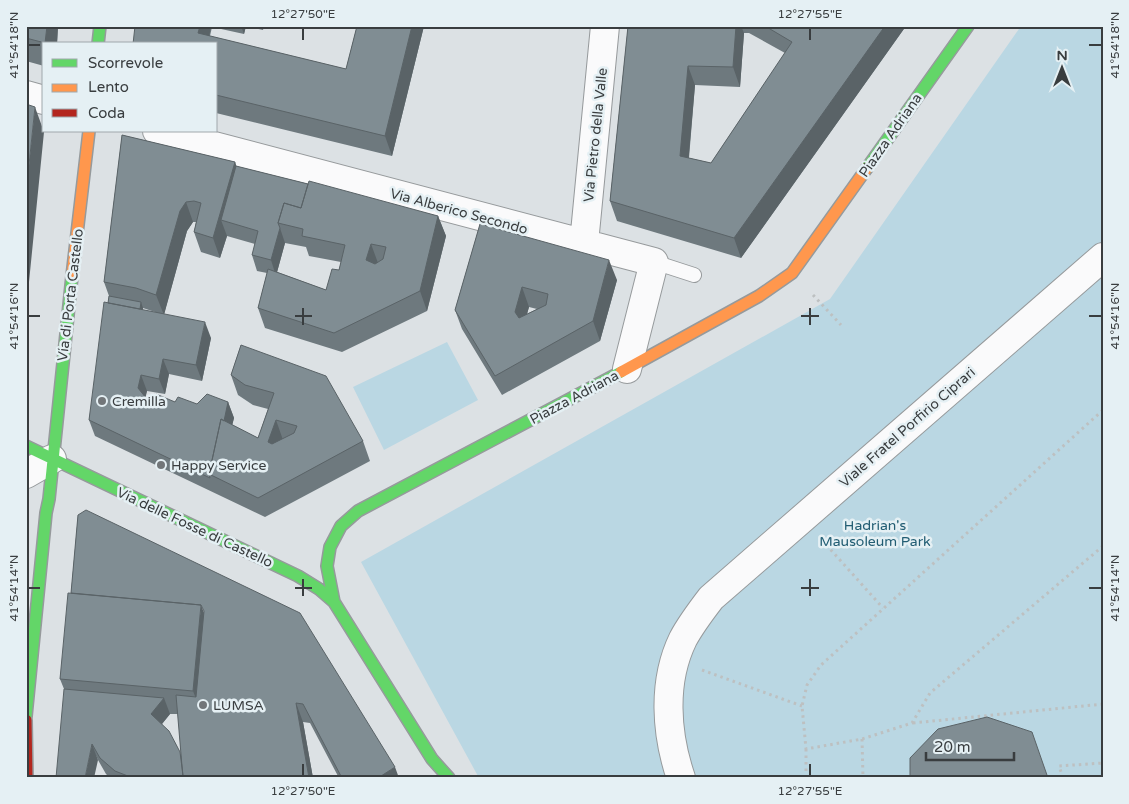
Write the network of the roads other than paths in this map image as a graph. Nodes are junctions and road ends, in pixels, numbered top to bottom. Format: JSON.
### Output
{"nodes":[{"id":1,"x":100,"y":26,"type":"edge"},
{"id":2,"x":606,"y":26,"type":"edge"},
{"id":3,"x":962,"y":26,"type":"edge"},
{"id":4,"x":968,"y":26,"type":"edge"},
{"id":5,"x":98,"y":42,"type":"edge"},
{"id":6,"x":955,"y":44,"type":"junction"},
{"id":7,"x":26,"y":95,"type":"edge"},
{"id":8,"x":42,"y":99,"type":"edge"},
{"id":9,"x":89,"y":132,"type":"edge"},
{"id":10,"x":161,"y":132,"type":"edge"},
{"id":11,"x":584,"y":244,"type":"junction"},
{"id":12,"x":1103,"y":257,"type":"edge"},
{"id":13,"x":654,"y":262,"type":"junction"},
{"id":14,"x":694,"y":275,"type":"dead end"},
{"id":15,"x":627,"y":369,"type":"junction"},
{"id":16,"x":26,"y":446,"type":"edge"},
{"id":17,"x":52,"y":459,"type":"junction"},
{"id":18,"x":26,"y":474,"type":"edge"},
{"id":19,"x":46,"y":513,"type":"junction"},
{"id":20,"x":334,"y":602,"type":"junction"},
{"id":21,"x":26,"y":632,"type":"edge"},
{"id":22,"x":26,"y":716,"type":"edge"},
{"id":23,"x":26,"y":720,"type":"edge"},
{"id":24,"x":432,"y":759,"type":"junction"},
{"id":25,"x":27,"y":778,"type":"edge"},
{"id":26,"x":435,"y":778,"type":"edge"},
{"id":27,"x":449,"y":778,"type":"edge"},
{"id":28,"x":681,"y":778,"type":"edge"}],
"edges":[{"from":1,"to":5,"type":"street"},
{"from":2,"to":11,"type":"street","name":"Via Pietro della Valle"},
{"from":3,"to":6,"type":"street","name":"Piazza Adriana"},
{"from":4,"to":6,"type":"street","name":"Piazza Adriana"},
{"from":6,"to":15,"type":"street","name":"Piazza Adriana"},
{"from":7,"to":8,"type":"street"},
{"from":9,"to":17,"type":"street","name":"Via di Porta Castello"},
{"from":10,"to":11,"type":"street","name":"Via Alberico Secondo"},
{"from":11,"to":13,"type":"street","name":"Via Alberico Secondo"},
{"from":12,"to":28,"type":"street","name":"Viale Fratel Porfirio Ciprari"},
{"from":13,"to":14,"type":"lane"},
{"from":13,"to":15,"type":"street"},
{"from":15,"to":20,"type":"street","name":"Piazza Adriana"},
{"from":16,"to":17,"type":"street","name":"Via delle Fosse di Castello"},
{"from":17,"to":18,"type":"street"},
{"from":17,"to":19,"type":"street","name":"Via di Porta Castello"},
{"from":17,"to":20,"type":"street","name":"Via delle Fosse di Castello"},
{"from":19,"to":21,"type":"street","name":"Via di Porta Castello"},
{"from":19,"to":22,"type":"street","name":"Via di Porta Castello"},
{"from":20,"to":24,"type":"street","name":"Piazza Adriana"},
{"from":23,"to":25,"type":"street"},
{"from":24,"to":26,"type":"street","name":"Piazza Adriana"},
{"from":24,"to":27,"type":"street","name":"Piazza Adriana"}]}
